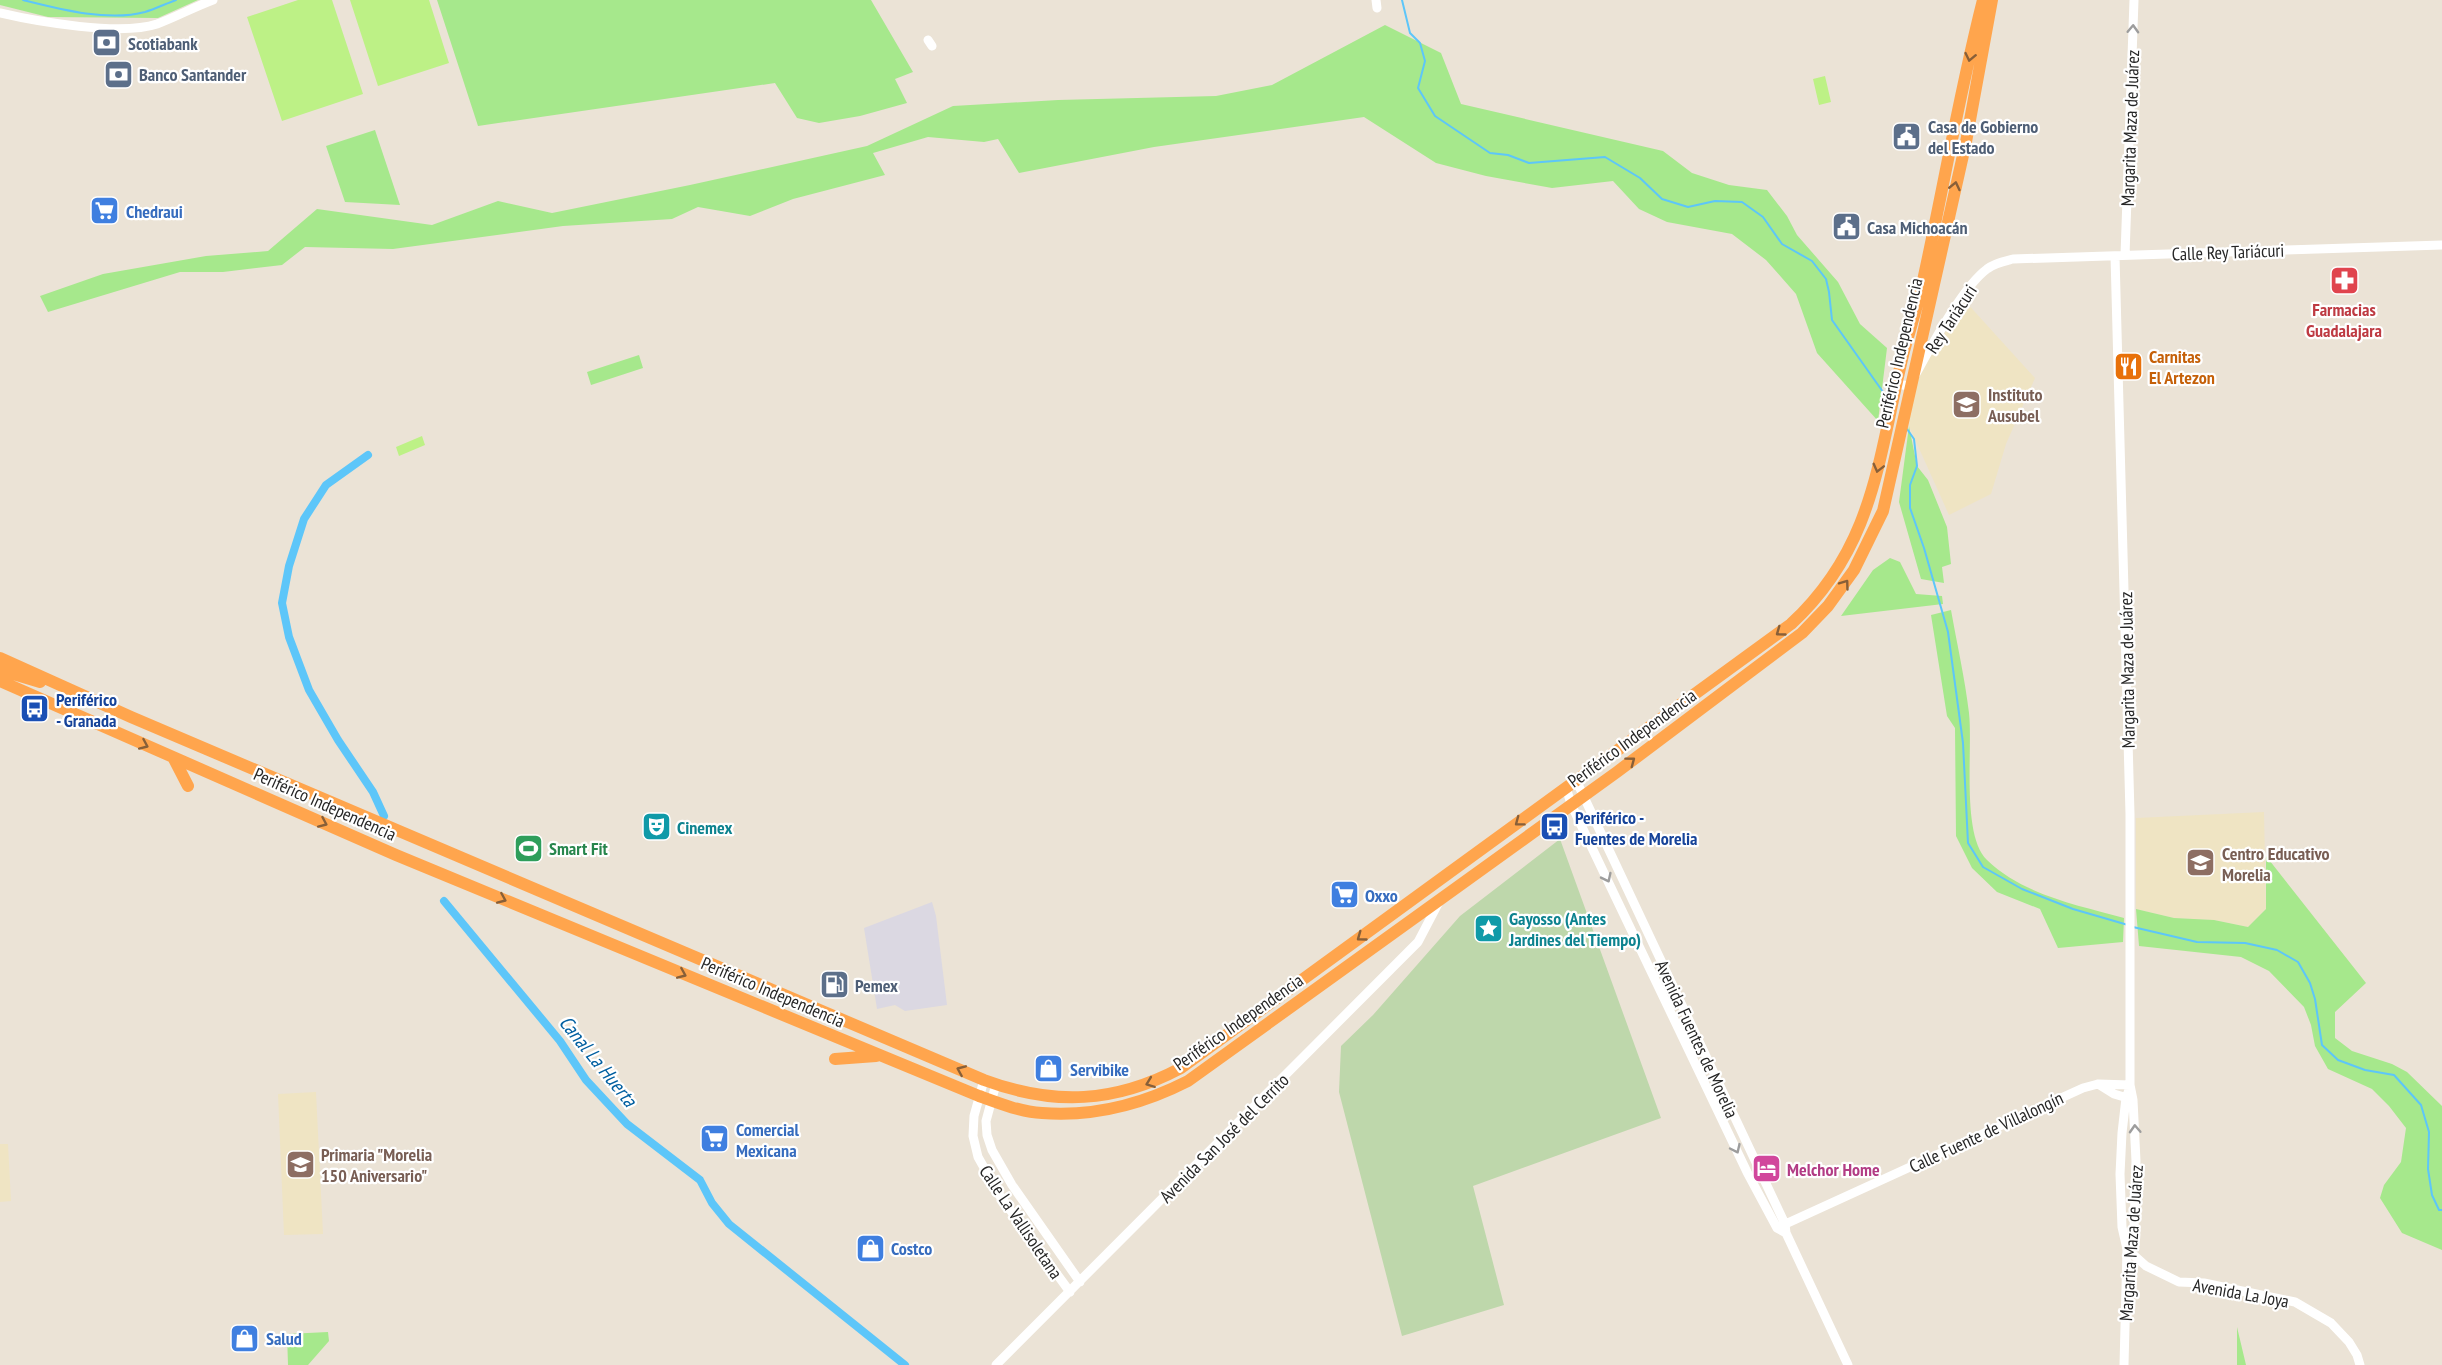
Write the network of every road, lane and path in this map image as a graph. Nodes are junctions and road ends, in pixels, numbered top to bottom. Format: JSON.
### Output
{"nodes":[{"id":1,"x":213,"y":0,"type":"edge"},
{"id":2,"x":1983,"y":0,"type":"edge"},
{"id":3,"x":1992,"y":0,"type":"edge"},
{"id":4,"x":2134,"y":0,"type":"edge"},
{"id":5,"x":0,"y":14,"type":"edge"},
{"id":6,"x":2442,"y":245,"type":"edge"},
{"id":7,"x":2125,"y":255,"type":"junction"},
{"id":8,"x":2115,"y":256,"type":"junction"},
{"id":9,"x":2013,"y":259,"type":"joint"},
{"id":10,"x":1901,"y":387,"type":"junction"},
{"id":11,"x":1898,"y":411,"type":"junction"},
{"id":12,"x":0,"y":658,"type":"edge"},
{"id":13,"x":0,"y":670,"type":"edge"},
{"id":14,"x":0,"y":681,"type":"edge"},
{"id":15,"x":54,"y":683,"type":"junction"},
{"id":16,"x":173,"y":757,"type":"junction"},
{"id":17,"x":1571,"y":783,"type":"junction"},
{"id":18,"x":188,"y":786,"type":"dead end"},
{"id":19,"x":1584,"y":796,"type":"junction"},
{"id":20,"x":1571,"y":804,"type":"junction"},
{"id":21,"x":1440,"y":900,"type":"junction"},
{"id":22,"x":878,"y":1055,"type":"junction"},
{"id":23,"x":835,"y":1059,"type":"dead end"},
{"id":24,"x":990,"y":1082,"type":"junction"},
{"id":25,"x":2098,"y":1084,"type":"junction"},
{"id":26,"x":2130,"y":1085,"type":"junction"},
{"id":27,"x":985,"y":1098,"type":"junction"},
{"id":28,"x":2130,"y":1099,"type":"junction"},
{"id":29,"x":1782,"y":1228,"type":"junction"},
{"id":30,"x":2127,"y":1249,"type":"junction"},
{"id":31,"x":1080,"y":1282,"type":"junction"},
{"id":32,"x":1070,"y":1292,"type":"junction"},
{"id":33,"x":996,"y":1365,"type":"edge"},
{"id":34,"x":1848,"y":1365,"type":"edge"},
{"id":35,"x":2124,"y":1365,"type":"edge"},
{"id":36,"x":2360,"y":1365,"type":"edge"}],
"edges":[{"from":1,"to":5,"type":"street"},
{"from":2,"to":10,"type":"highway","name":"Periférico Independencia","one_way":true},
{"from":10,"to":3,"type":"highway","name":"Periférico Independencia","one_way":true},
{"from":7,"to":4,"type":"street","name":"Margarita Maza de Juárez","one_way":true},
{"from":6,"to":7,"type":"street","name":"Calle Rey Tariácuri"},
{"from":7,"to":8,"type":"street","name":"Calle Rey Tariácuri"},
{"from":8,"to":9,"type":"street","name":"Calle Rey Tariácuri"},
{"from":8,"to":26,"type":"street","name":"Margarita Maza de Juárez"},
{"from":9,"to":10,"type":"street","name":"Rey Tariácuri"},
{"from":10,"to":11,"type":"highway","name":"Periférico Independencia"},
{"from":11,"to":17,"type":"highway","name":"Periférico Independencia","one_way":true},
{"from":19,"to":11,"type":"highway","name":"Periférico Independencia","one_way":true},
{"from":12,"to":15,"type":"highway","name":"Periférico Independencia"},
{"from":13,"to":15,"type":"highway"},
{"from":14,"to":16,"type":"highway","name":"Periférico Independencia","one_way":true},
{"from":24,"to":15,"type":"highway","name":"Periférico Independencia","one_way":true},
{"from":16,"to":18,"type":"highway"},
{"from":16,"to":22,"type":"highway","name":"Periférico Independencia","one_way":true},
{"from":17,"to":19,"type":"street","name":"Avenida Fuentes de Morelia"},
{"from":17,"to":20,"type":"street","name":"Avenida Fuentes de Morelia"},
{"from":17,"to":24,"type":"highway","name":"Periférico Independencia","one_way":true},
{"from":19,"to":20,"type":"highway","name":"Periférico Independencia"},
{"from":19,"to":29,"type":"street","name":"Avenida Fuentes de Morelia"},
{"from":20,"to":21,"type":"highway","name":"Periférico Independencia"},
{"from":20,"to":29,"type":"street","name":"Avenida Fuentes de Morelia","one_way":true},
{"from":21,"to":27,"type":"highway","name":"Periférico Independencia"},
{"from":21,"to":31,"type":"street","name":"Avenida San José del Cerrito"},
{"from":22,"to":23,"type":"highway"},
{"from":22,"to":27,"type":"highway","name":"Periférico Independencia"},
{"from":24,"to":27,"type":"street","name":"Calle La Vallisoletana"},
{"from":25,"to":26,"type":"street","name":"Calle Fuente de Villalongín"},
{"from":25,"to":28,"type":"street"},
{"from":25,"to":29,"type":"street","name":"Calle Fuente de Villalongín"},
{"from":26,"to":28,"type":"street","name":"Margarita Maza de Juárez"},
{"from":27,"to":31,"type":"street","name":"Calle La Vallisoletana"},
{"from":27,"to":32,"type":"street","name":"Calle La Vallisoletana"},
{"from":28,"to":30,"type":"street","name":"Margarita Maza de Juárez"},
{"from":30,"to":28,"type":"street","name":"Margarita Maza de Juárez","one_way":true},
{"from":29,"to":34,"type":"street","name":"Avenida Fuentes de Morelia"},
{"from":30,"to":35,"type":"street","name":"Margarita Maza de Juárez"},
{"from":30,"to":36,"type":"street","name":"Avenida La Joya"},
{"from":31,"to":32,"type":"street","name":"Avenida San José del Cerrito"},
{"from":32,"to":33,"type":"street","name":"Avenida San José del Cerrito"}]}
